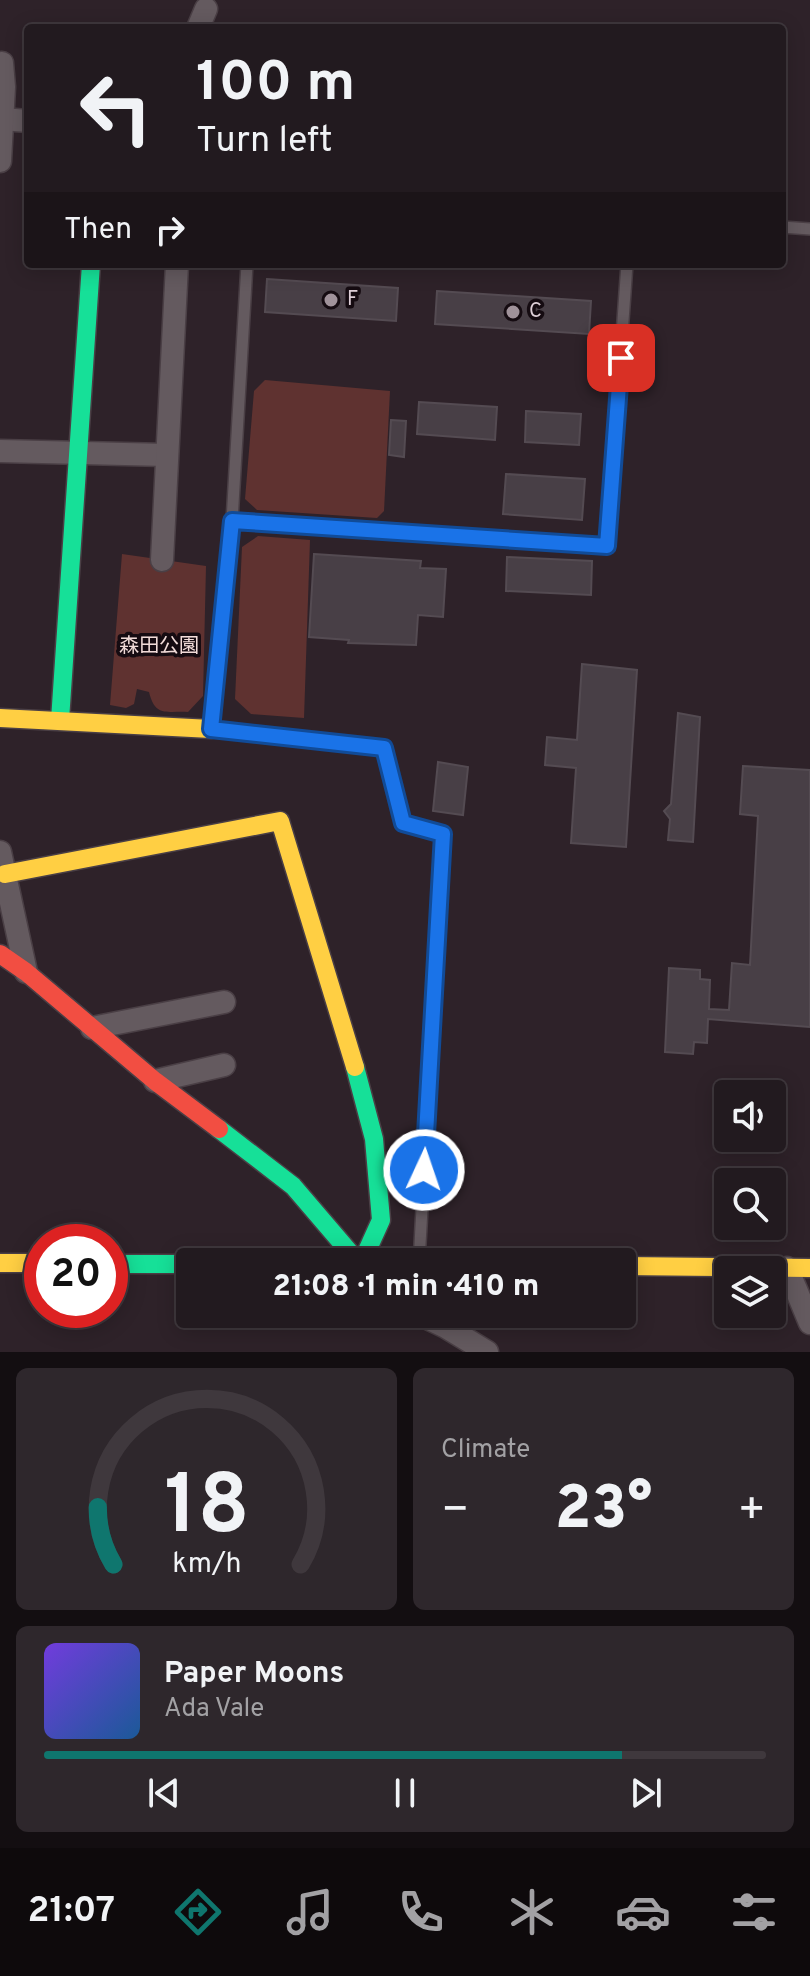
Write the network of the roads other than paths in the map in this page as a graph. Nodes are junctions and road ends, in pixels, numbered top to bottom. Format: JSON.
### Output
{"nodes":[{"id":1,"x":2,"y":77,"type":"edge"},
{"id":2,"x":2,"y":119,"type":"junction"},
{"id":3,"x":24,"y":121,"type":"edge"},
{"id":4,"x":0,"y":161,"type":"edge"},
{"id":5,"x":786,"y":227,"type":"edge"},
{"id":6,"x":810,"y":229,"type":"edge"},
{"id":7,"x":91,"y":268,"type":"edge"},
{"id":8,"x":177,"y":268,"type":"edge"},
{"id":9,"x":247,"y":268,"type":"edge"},
{"id":10,"x":627,"y":268,"type":"edge"},
{"id":11,"x":0,"y":451,"type":"edge"},
{"id":12,"x":77,"y":453,"type":"junction"},
{"id":13,"x":166,"y":455,"type":"junction"},
{"id":14,"x":232,"y":521,"type":"junction"},
{"id":15,"x":162,"y":560,"type":"dead end"},
{"id":16,"x":0,"y":718,"type":"edge"},
{"id":17,"x":60,"y":720,"type":"junction"},
{"id":18,"x":211,"y":729,"type":"junction"},
{"id":19,"x":2,"y":863,"type":"edge"},
{"id":20,"x":0,"y":954,"type":"edge"},
{"id":21,"x":26,"y":972,"type":"junction"},
{"id":22,"x":224,"y":1002,"type":"dead end"},
{"id":23,"x":92,"y":1028,"type":"junction"},
{"id":24,"x":224,"y":1065,"type":"dead end"},
{"id":25,"x":155,"y":1081,"type":"junction"},
{"id":26,"x":348,"y":1248,"type":"edge"},
{"id":27,"x":367,"y":1248,"type":"edge"},
{"id":28,"x":420,"y":1248,"type":"edge"},
{"id":29,"x":0,"y":1263,"type":"edge"},
{"id":30,"x":24,"y":1263,"type":"edge"},
{"id":31,"x":128,"y":1264,"type":"edge"},
{"id":32,"x":176,"y":1264,"type":"edge"},
{"id":33,"x":636,"y":1266,"type":"edge"},
{"id":34,"x":787,"y":1268,"type":"junction"},
{"id":35,"x":810,"y":1268,"type":"edge"},
{"id":36,"x":810,"y":1323,"type":"edge"},
{"id":37,"x":448,"y":1328,"type":"edge"},
{"id":38,"x":487,"y":1352,"type":"edge"}],
"edges":[{"from":1,"to":2,"type":"street"},
{"from":2,"to":3,"type":"street"},
{"from":2,"to":4,"type":"street"},
{"from":5,"to":6,"type":"lane"},
{"from":7,"to":12,"type":"street"},
{"from":8,"to":13,"type":"street"},
{"from":9,"to":14,"type":"lane"},
{"from":10,"to":14,"type":"lane"},
{"from":11,"to":12,"type":"street"},
{"from":12,"to":13,"type":"street"},
{"from":12,"to":17,"type":"street"},
{"from":13,"to":15,"type":"street"},
{"from":14,"to":18,"type":"lane"},
{"from":16,"to":17,"type":"street"},
{"from":17,"to":18,"type":"street"},
{"from":18,"to":28,"type":"lane"},
{"from":19,"to":21,"type":"street"},
{"from":19,"to":27,"type":"street"},
{"from":20,"to":21,"type":"street"},
{"from":21,"to":23,"type":"street"},
{"from":22,"to":23,"type":"street"},
{"from":23,"to":25,"type":"street"},
{"from":24,"to":25,"type":"street"},
{"from":25,"to":26,"type":"street"},
{"from":29,"to":30,"type":"street"},
{"from":31,"to":32,"type":"street"},
{"from":33,"to":34,"type":"street"},
{"from":34,"to":35,"type":"street"},
{"from":34,"to":36,"type":"street"},
{"from":37,"to":38,"type":"street"}]}
